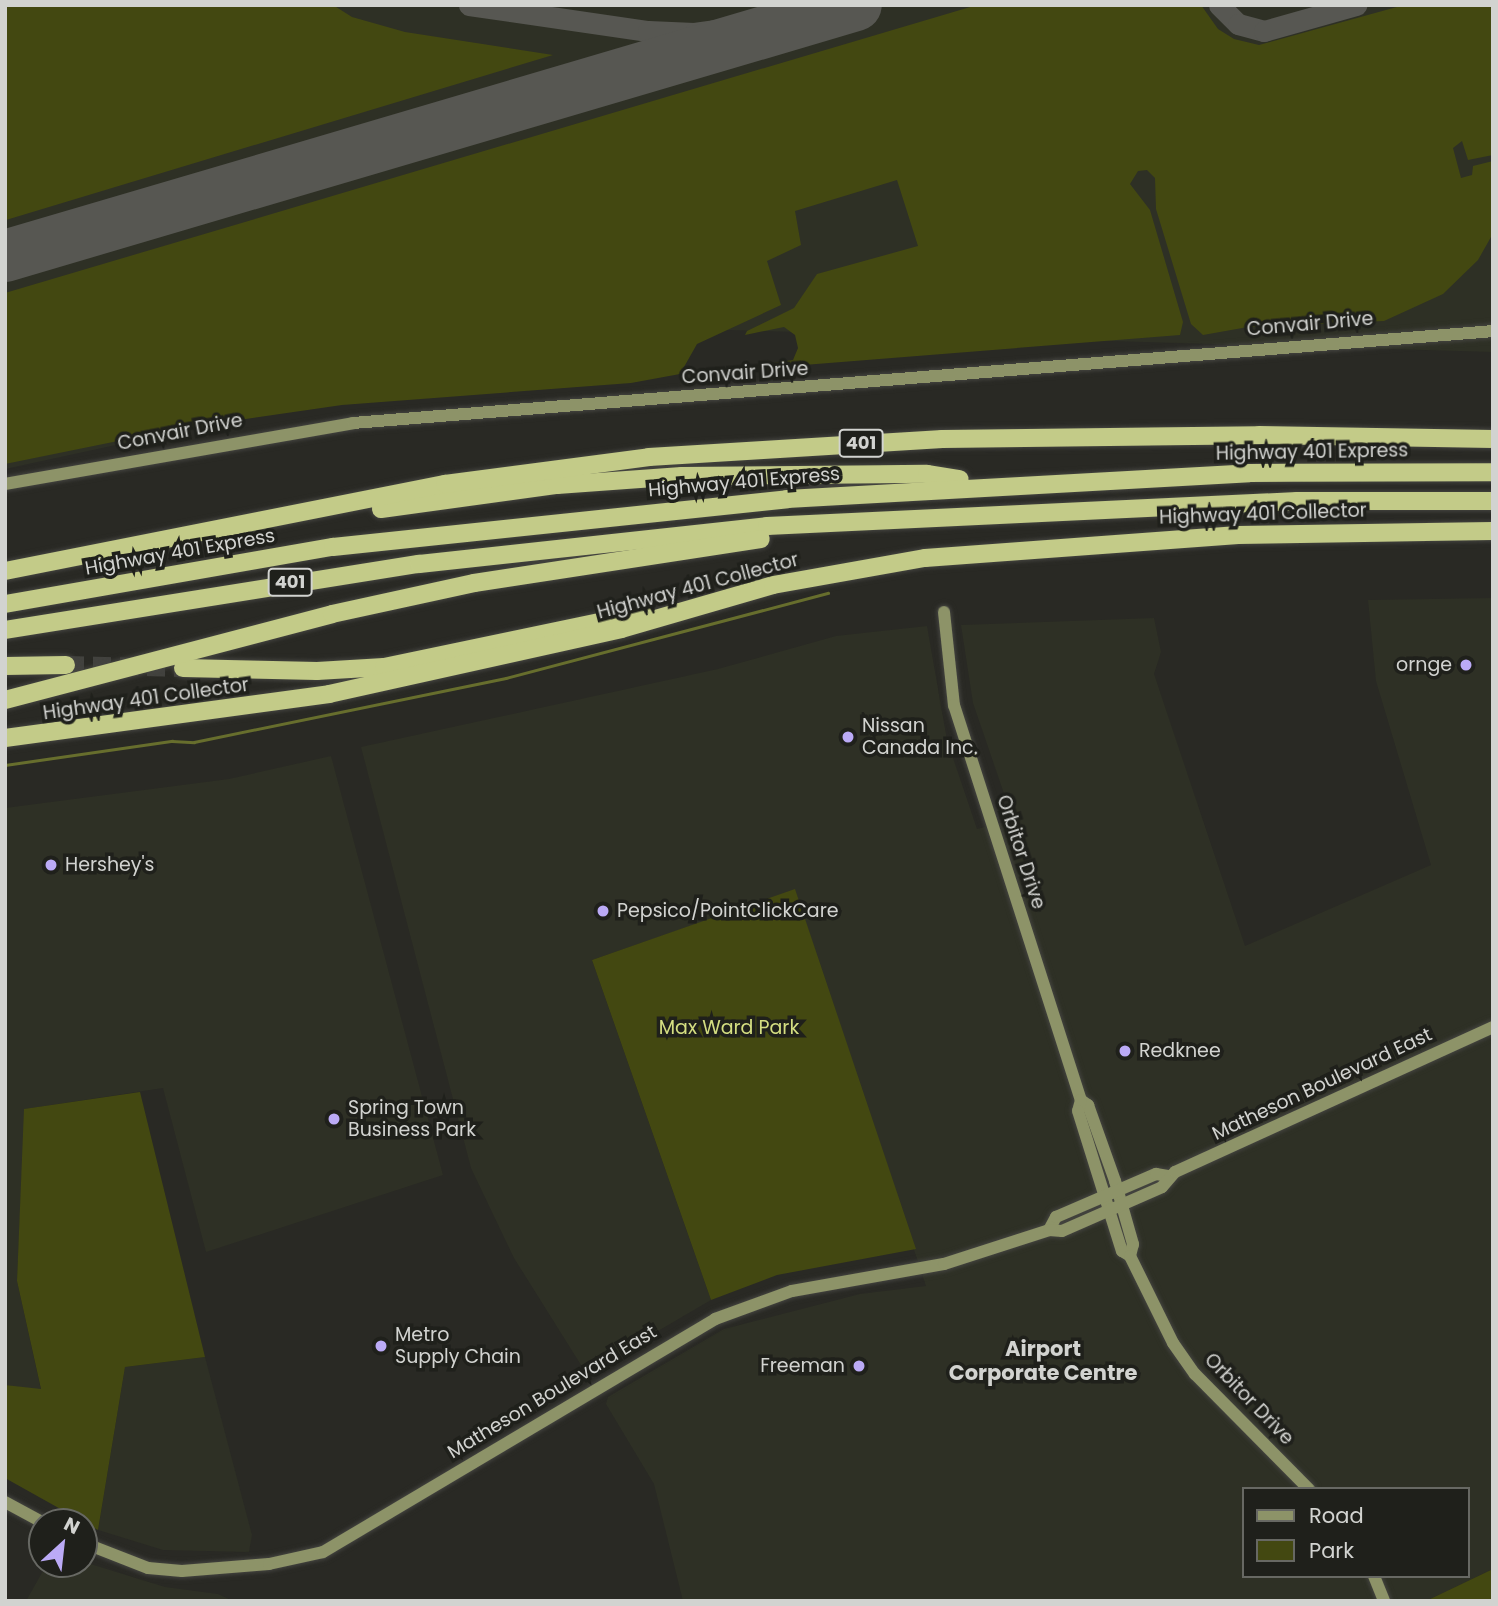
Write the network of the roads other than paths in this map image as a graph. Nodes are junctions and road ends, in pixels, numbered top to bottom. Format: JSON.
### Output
{"nodes":[{"id":1,"x":1493,"y":331,"type":"edge"},
{"id":2,"x":1493,"y":439,"type":"edge"},
{"id":3,"x":1493,"y":472,"type":"edge"},
{"id":4,"x":5,"y":484,"type":"edge"},
{"id":5,"x":994,"y":485,"type":"junction"},
{"id":6,"x":1493,"y":501,"type":"edge"},
{"id":7,"x":883,"y":521,"type":"junction"},
{"id":8,"x":236,"y":529,"type":"junction"},
{"id":9,"x":1493,"y":531,"type":"edge"},
{"id":10,"x":5,"y":571,"type":"edge"},
{"id":11,"x":5,"y":604,"type":"edge"},
{"id":12,"x":688,"y":607,"type":"junction"},
{"id":13,"x":944,"y":612,"type":"dead end"},
{"id":14,"x":5,"y":630,"type":"edge"},
{"id":15,"x":66,"y":665,"type":"tunnel mouth"},
{"id":16,"x":5,"y":666,"type":"edge"},
{"id":17,"x":183,"y":668,"type":"tunnel mouth"},
{"id":18,"x":5,"y":700,"type":"edge"},
{"id":19,"x":5,"y":738,"type":"edge"},
{"id":20,"x":1493,"y":1027,"type":"edge"},
{"id":21,"x":1168,"y":1176,"type":"junction"},
{"id":22,"x":1112,"y":1193,"type":"junction"},
{"id":23,"x":1115,"y":1208,"type":"junction"},
{"id":24,"x":1049,"y":1230,"type":"junction"},
{"id":25,"x":1307,"y":1487,"type":"edge"},
{"id":26,"x":5,"y":1502,"type":"edge"},
{"id":27,"x":28,"y":1514,"type":"edge"},
{"id":28,"x":98,"y":1548,"type":"edge"},
{"id":29,"x":1375,"y":1578,"type":"edge"},
{"id":30,"x":1384,"y":1601,"type":"edge"}],
"edges":[{"from":1,"to":4,"type":"street","name":"Convair Drive"},
{"from":2,"to":8,"type":"highway","number":"401"},
{"from":3,"to":5,"type":"highway","name":"Highway 401 Express","number":"401"},
{"from":5,"to":8,"type":"highway"},
{"from":5,"to":11,"type":"highway","name":"Highway 401 Express","number":"401"},
{"from":6,"to":7,"type":"highway","number":"401"},
{"from":7,"to":14,"type":"highway","number":"401"},
{"from":7,"to":18,"type":"highway"},
{"from":8,"to":10,"type":"highway","number":"401"},
{"from":9,"to":12,"type":"highway","name":"Highway 401 Collector"},
{"from":12,"to":17,"type":"highway"},
{"from":12,"to":19,"type":"highway","name":"Highway 401 Collector"},
{"from":13,"to":22,"type":"street","name":"Orbitor Drive"},
{"from":15,"to":16,"type":"highway"},
{"from":20,"to":21,"type":"street","name":"Matheson Boulevard East"},
{"from":21,"to":22,"type":"street","name":"Matheson Boulevard East"},
{"from":21,"to":23,"type":"street","name":"Matheson Boulevard East"},
{"from":22,"to":23,"type":"street","name":"Orbitor Drive"},
{"from":22,"to":24,"type":"street","name":"Matheson Boulevard East"},
{"from":23,"to":24,"type":"street","name":"Matheson Boulevard East"},
{"from":23,"to":25,"type":"street","name":"Orbitor Drive"},
{"from":24,"to":28,"type":"street","name":"Matheson Boulevard East"},
{"from":26,"to":27,"type":"street"},
{"from":29,"to":30,"type":"street"}]}
